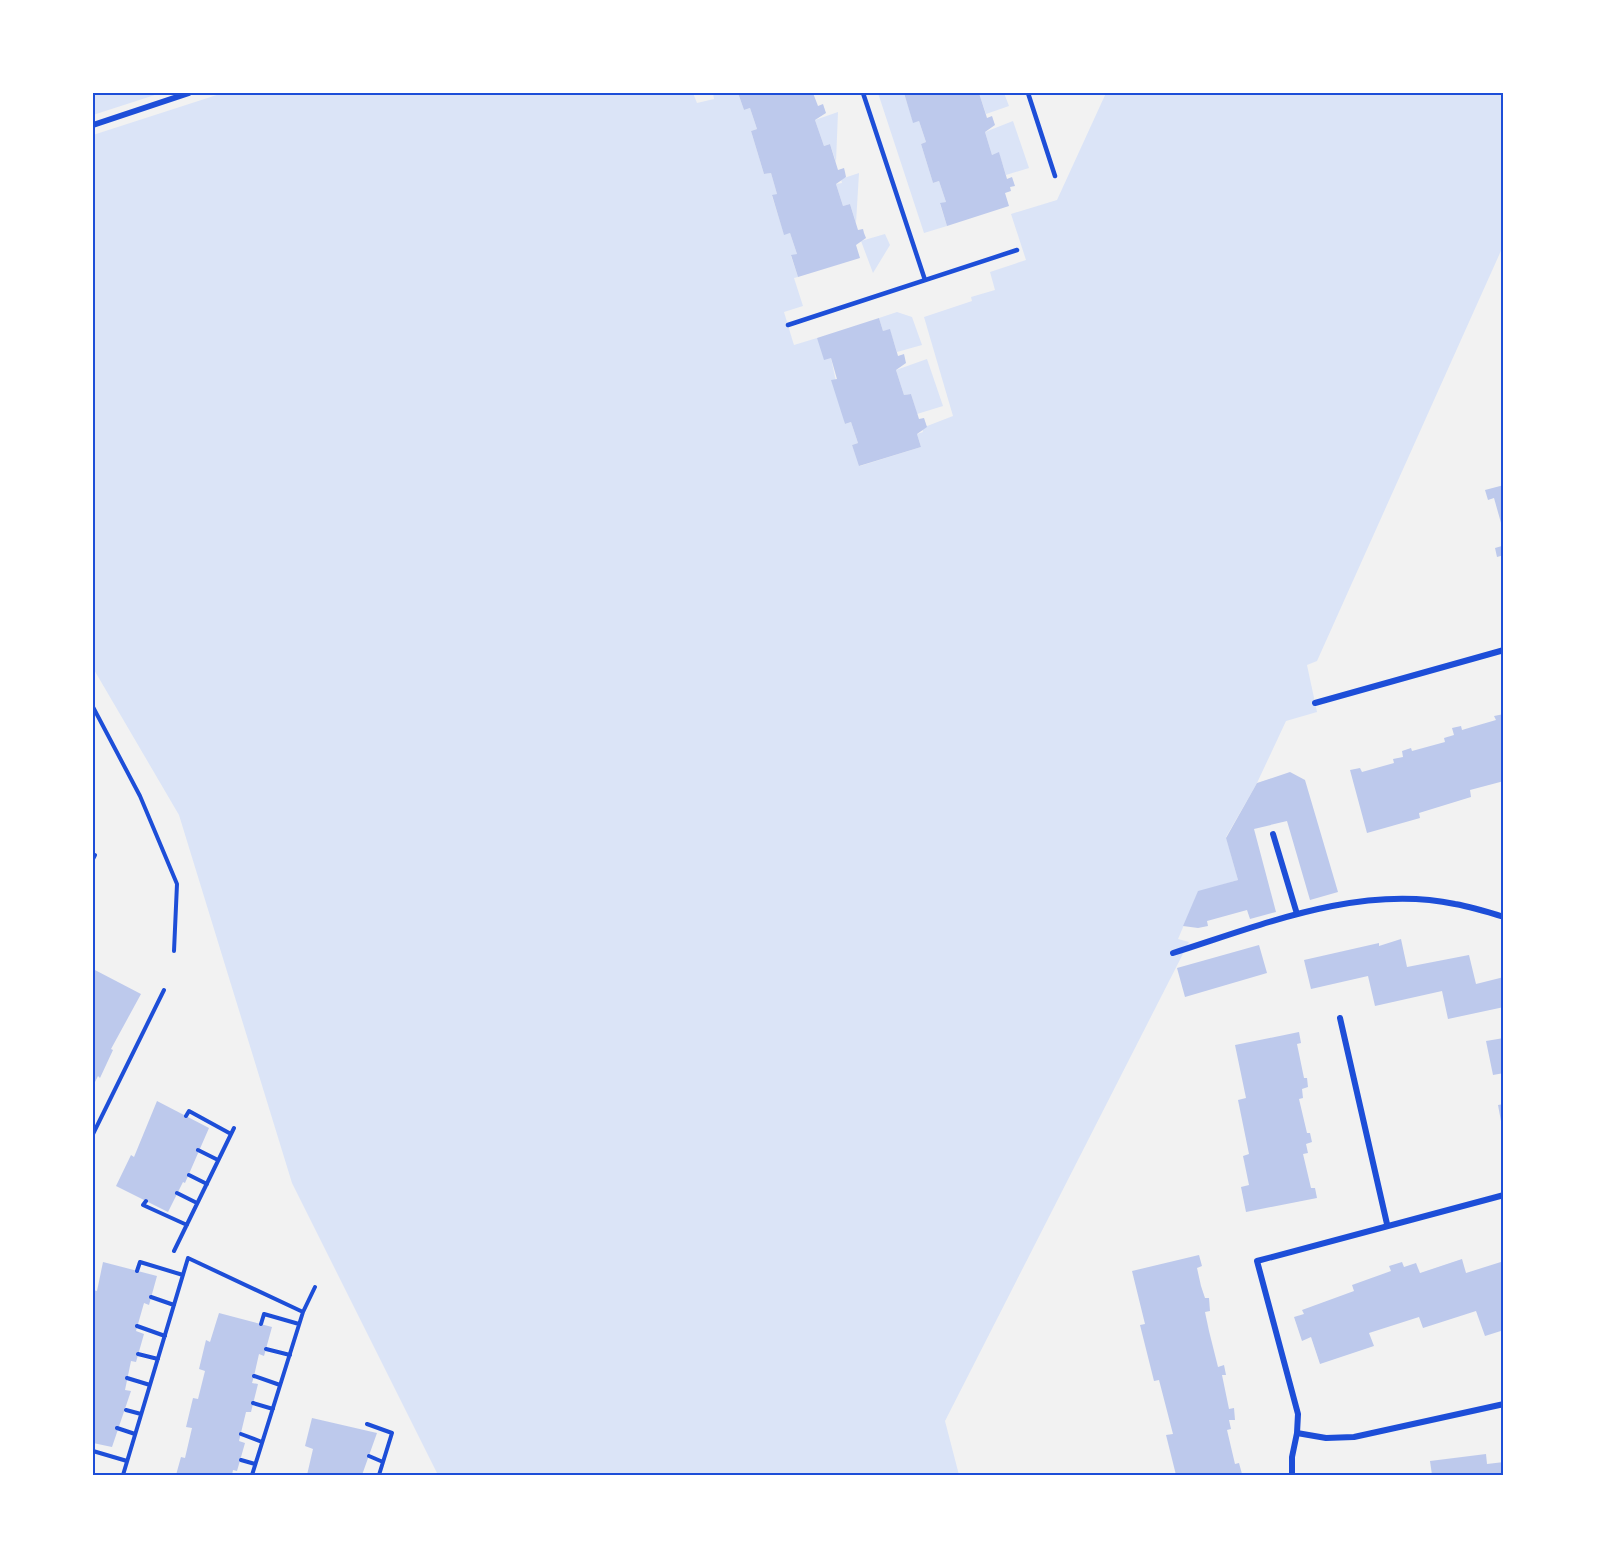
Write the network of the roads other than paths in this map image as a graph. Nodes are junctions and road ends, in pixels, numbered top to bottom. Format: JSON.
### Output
{"nodes":[{"id":1,"x":189,"y":93,"type":"edge"},
{"id":2,"x":864,"y":93,"type":"edge"},
{"id":3,"x":1028,"y":93,"type":"edge"},
{"id":4,"x":93,"y":125,"type":"edge"},
{"id":5,"x":1055,"y":176,"type":"dead end"},
{"id":6,"x":1017,"y":250,"type":"dead end"},
{"id":7,"x":925,"y":280,"type":"junction"},
{"id":8,"x":788,"y":325,"type":"dead end"},
{"id":9,"x":1504,"y":650,"type":"edge"},
{"id":10,"x":1315,"y":703,"type":"dead end"},
{"id":11,"x":1273,"y":834,"type":"dead end"},
{"id":12,"x":1297,"y":914,"type":"junction"},
{"id":13,"x":1504,"y":917,"type":"edge"},
{"id":14,"x":1173,"y":953,"type":"dead end"},
{"id":15,"x":1340,"y":1018,"type":"dead end"},
{"id":16,"x":1504,"y":1195,"type":"edge"},
{"id":17,"x":1388,"y":1224,"type":"junction"},
{"id":18,"x":1504,"y":1404,"type":"edge"},
{"id":19,"x":1297,"y":1433,"type":"junction"},
{"id":20,"x":1292,"y":1475,"type":"edge"}],
"edges":[{"from":1,"to":4,"type":"street"},
{"from":2,"to":7,"type":"lane"},
{"from":3,"to":5,"type":"lane"},
{"from":6,"to":7,"type":"lane"},
{"from":7,"to":8,"type":"lane"},
{"from":9,"to":10,"type":"street"},
{"from":11,"to":12,"type":"street"},
{"from":12,"to":13,"type":"street"},
{"from":12,"to":14,"type":"street"},
{"from":15,"to":17,"type":"street"},
{"from":16,"to":17,"type":"street"},
{"from":17,"to":19,"type":"street"},
{"from":18,"to":19,"type":"street"},
{"from":19,"to":20,"type":"street"}]}
